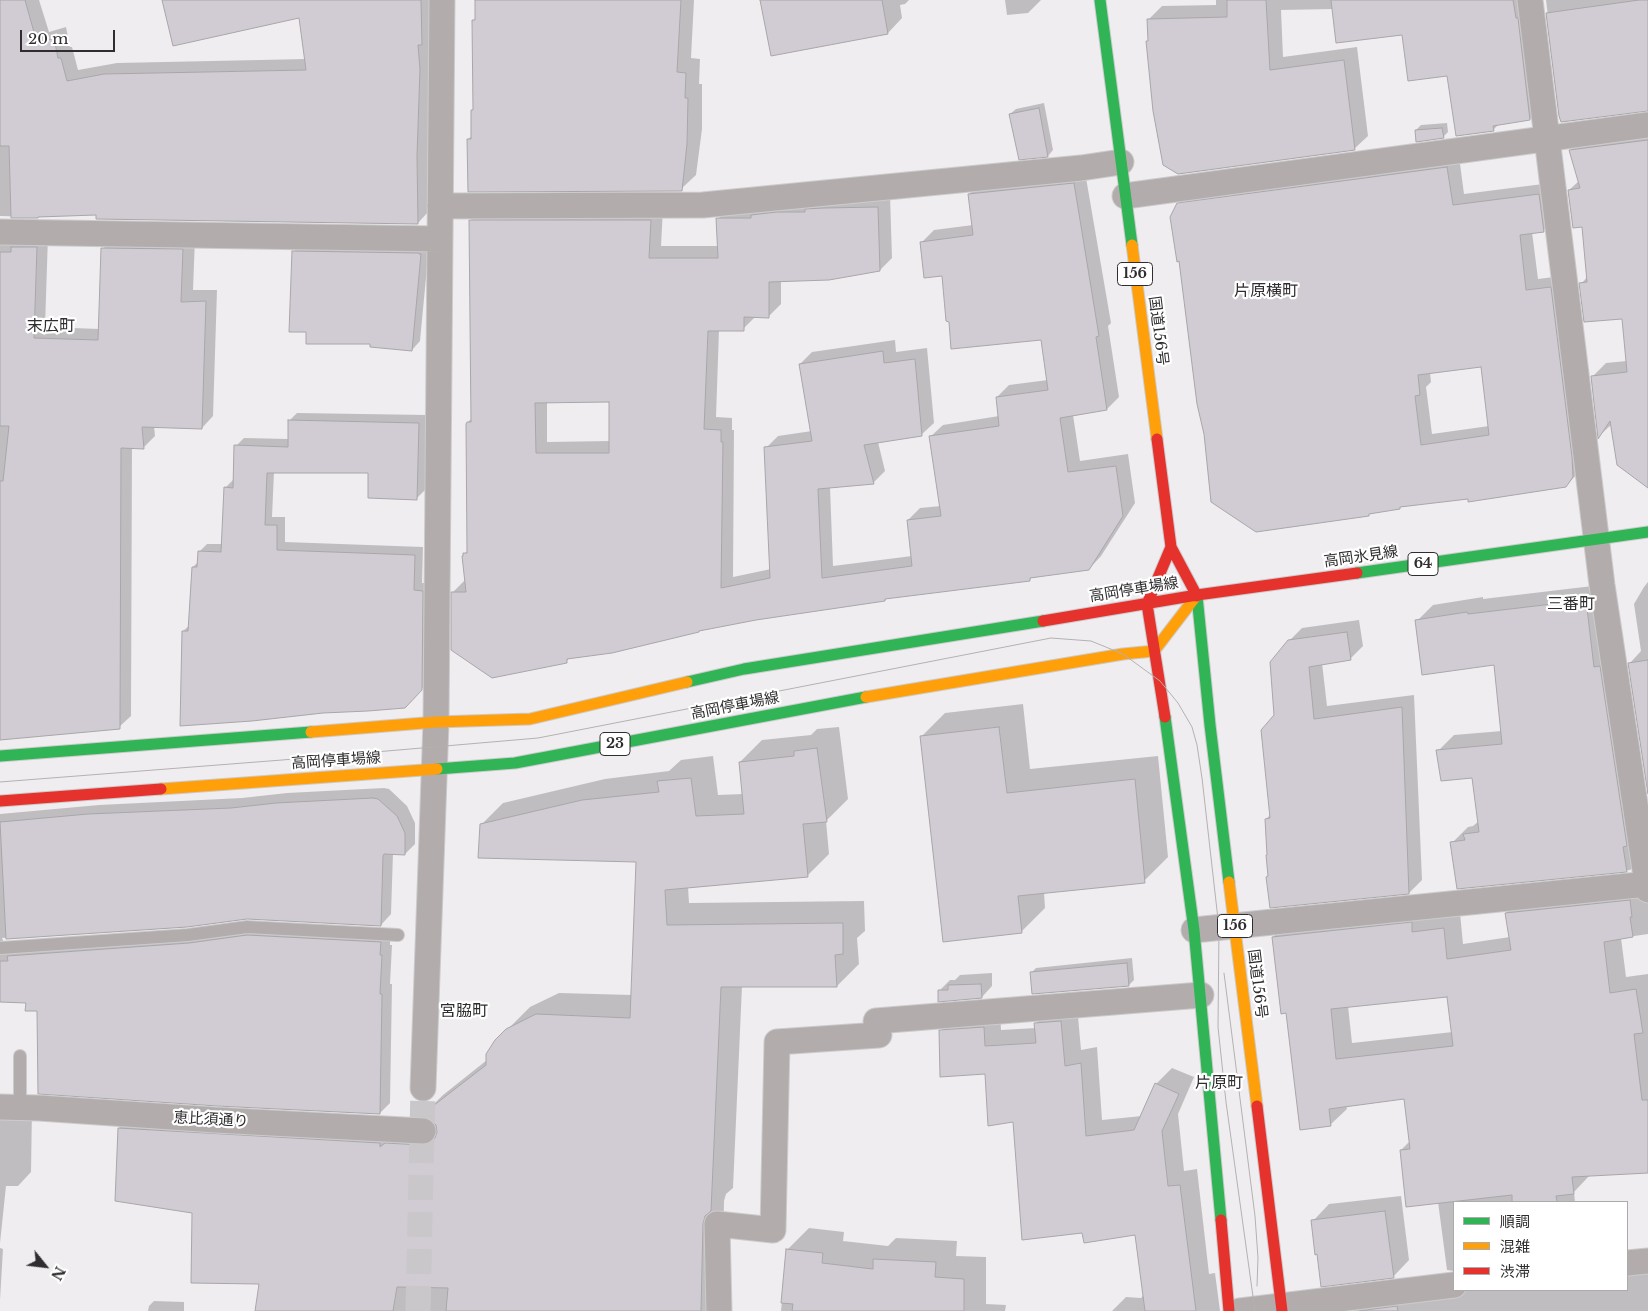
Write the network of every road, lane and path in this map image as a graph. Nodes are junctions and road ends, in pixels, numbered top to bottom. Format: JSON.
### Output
{"nodes":[{"id":1,"x":442,"y":0,"type":"edge"},
{"id":2,"x":1100,"y":0,"type":"edge"},
{"id":3,"x":1530,"y":0,"type":"edge"},
{"id":4,"x":1648,"y":125,"type":"edge"},
{"id":5,"x":1547,"y":138,"type":"junction"},
{"id":6,"x":1121,"y":162,"type":"junction"},
{"id":7,"x":1125,"y":196,"type":"junction"},
{"id":8,"x":440,"y":206,"type":"junction"},
{"id":9,"x":0,"y":232,"type":"edge"},
{"id":10,"x":440,"y":239,"type":"junction"},
{"id":11,"x":1648,"y":532,"type":"edge"},
{"id":12,"x":1597,"y":540,"type":"junction"},
{"id":13,"x":1171,"y":547,"type":"junction"},
{"id":14,"x":1197,"y":595,"type":"junction"},
{"id":15,"x":1147,"y":604,"type":"junction"},
{"id":16,"x":1154,"y":652,"type":"junction"},
{"id":17,"x":436,"y":722,"type":"junction"},
{"id":18,"x":0,"y":756,"type":"edge"},
{"id":19,"x":434,"y":768,"type":"junction"},
{"id":20,"x":0,"y":801,"type":"edge"},
{"id":21,"x":1648,"y":886,"type":"edge"},
{"id":22,"x":1234,"y":926,"type":"junction"},
{"id":23,"x":1194,"y":930,"type":"junction"},
{"id":24,"x":398,"y":935,"type":"dead end"},
{"id":25,"x":0,"y":948,"type":"edge"},
{"id":26,"x":1201,"y":995,"type":"junction"},
{"id":27,"x":20,"y":1056,"type":"dead end"},
{"id":28,"x":423,"y":1088,"type":"tunnel mouth"},
{"id":29,"x":10,"y":1107,"type":"edge"},
{"id":30,"x":422,"y":1131,"type":"dead end"},
{"id":31,"x":1648,"y":1261,"type":"edge"},
{"id":32,"x":1628,"y":1263,"type":"edge"},
{"id":33,"x":1453,"y":1285,"type":"edge"},
{"id":34,"x":1282,"y":1309,"type":"edge"},
{"id":35,"x":719,"y":1311,"type":"edge"},
{"id":36,"x":1229,"y":1311,"type":"edge"},
{"id":37,"x":1240,"y":1311,"type":"edge"}],
"edges":[{"from":1,"to":8,"type":"street"},
{"from":2,"to":6,"type":"main road","name":"国道156号","number":"156"},
{"from":3,"to":5,"type":"street"},
{"from":4,"to":5,"type":"street"},
{"from":5,"to":7,"type":"street"},
{"from":5,"to":12,"type":"street"},
{"from":6,"to":7,"type":"main road","name":"国道156号","number":"156"},
{"from":6,"to":8,"type":"street"},
{"from":7,"to":13,"type":"main road","name":"国道156号","number":"156"},
{"from":8,"to":10,"type":"street"},
{"from":9,"to":10,"type":"street"},
{"from":10,"to":17,"type":"street"},
{"from":11,"to":12,"type":"main road","name":"高岡氷見線","number":"64"},
{"from":12,"to":14,"type":"main road","name":"高岡氷見線","number":"64"},
{"from":12,"to":21,"type":"street"},
{"from":13,"to":14,"type":"main road","name":"国道156号","number":"156"},
{"from":13,"to":15,"type":"main road"},
{"from":14,"to":15,"type":"main road","name":"高岡停車場線"},
{"from":14,"to":16,"type":"main road","name":"高岡停車場線"},
{"from":14,"to":22,"type":"main road","name":"国道156号","number":"156"},
{"from":15,"to":16,"type":"main road"},
{"from":15,"to":17,"type":"main road","name":"高岡停車場線"},
{"from":16,"to":19,"type":"main road","name":"高岡停車場線","number":"23"},
{"from":16,"to":23,"type":"main road"},
{"from":17,"to":18,"type":"main road","name":"高岡停車場線"},
{"from":17,"to":19,"type":"street"},
{"from":19,"to":20,"type":"main road","name":"高岡停車場線","number":"23"},
{"from":19,"to":28,"type":"street"},
{"from":21,"to":22,"type":"street"},
{"from":22,"to":23,"type":"street"},
{"from":22,"to":34,"type":"main road","name":"国道156号","number":"156"},
{"from":23,"to":26,"type":"main road"},
{"from":24,"to":25,"type":"lane"},
{"from":26,"to":35,"type":"street"},
{"from":26,"to":36,"type":"main road"},
{"from":27,"to":29,"type":"lane"},
{"from":29,"to":30,"type":"street","name":"恵比須通り"},
{"from":31,"to":32,"type":"street"},
{"from":33,"to":34,"type":"street"},
{"from":34,"to":37,"type":"street"}]}
